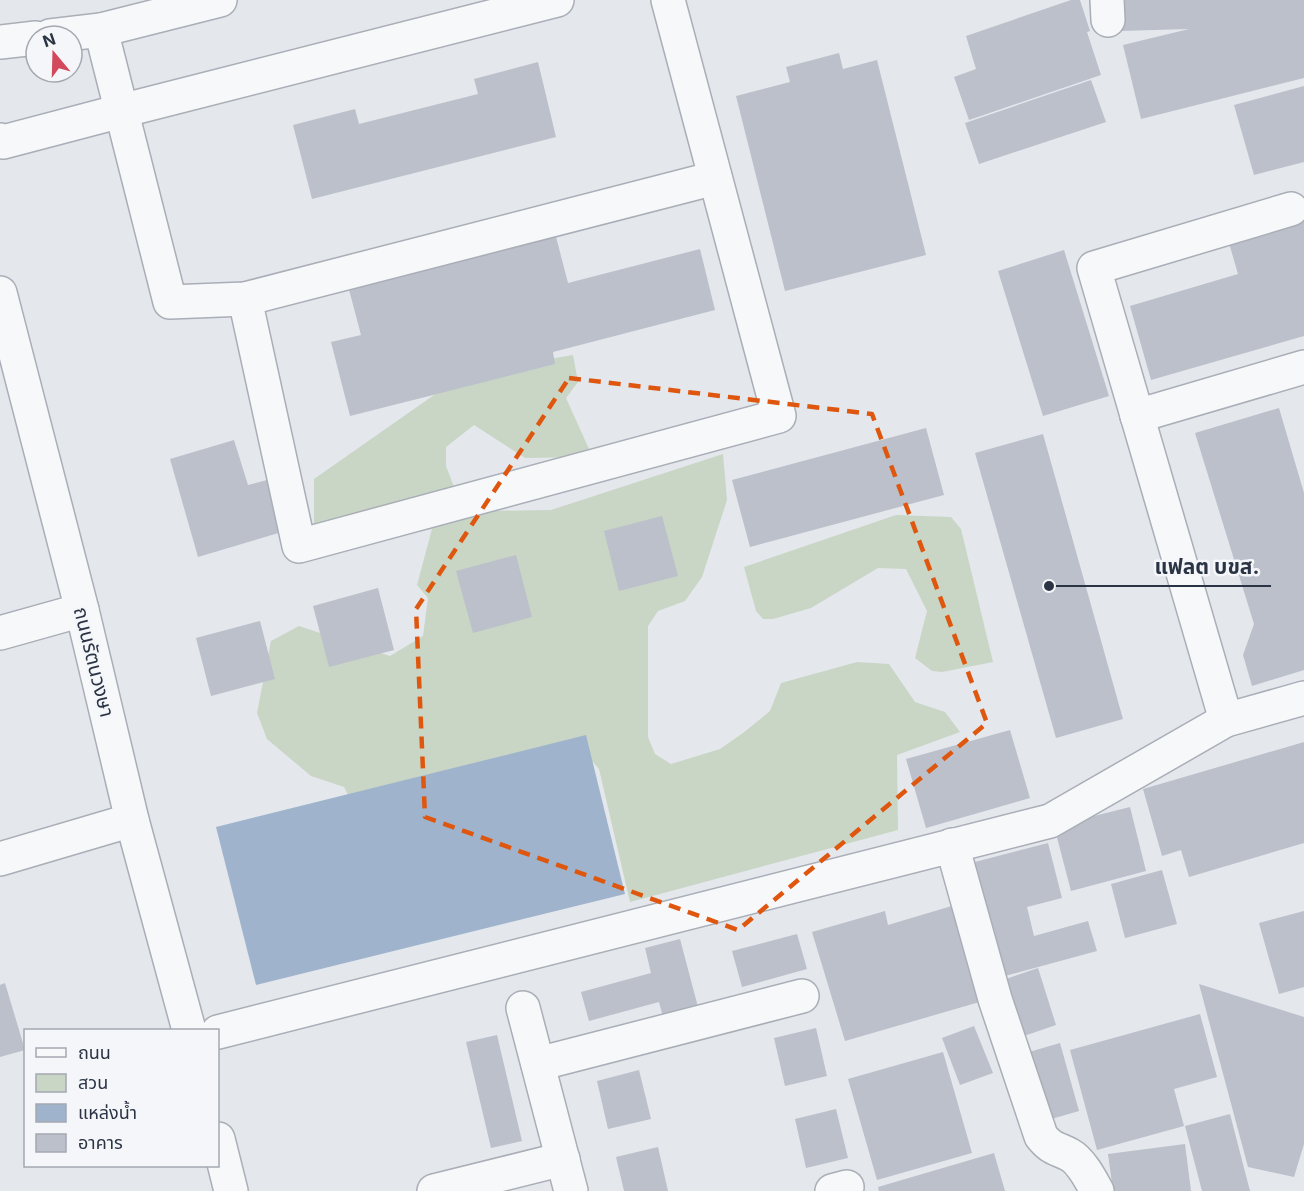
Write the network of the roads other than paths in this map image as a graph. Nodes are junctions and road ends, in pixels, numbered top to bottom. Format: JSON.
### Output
{"nodes":[{"id":1,"x":220,"y":0,"type":"edge"},
{"id":2,"x":557,"y":0,"type":"edge"},
{"id":3,"x":668,"y":0,"type":"edge"},
{"id":4,"x":101,"y":30,"type":"junction"},
{"id":5,"x":84,"y":32,"type":"edge"},
{"id":6,"x":24,"y":39,"type":"edge"},
{"id":7,"x":0,"y":42,"type":"edge"},
{"id":8,"x":121,"y":111,"type":"junction"},
{"id":9,"x":0,"y":140,"type":"edge"},
{"id":10,"x":715,"y":178,"type":"junction"},
{"id":11,"x":1291,"y":209,"type":"dead end"},
{"id":12,"x":0,"y":293,"type":"edge"},
{"id":13,"x":244,"y":299,"type":"junction"},
{"id":14,"x":1304,"y":367,"type":"edge"},
{"id":15,"x":1137,"y":416,"type":"junction"},
{"id":16,"x":82,"y":610,"type":"junction"},
{"id":17,"x":0,"y":633,"type":"edge"},
{"id":18,"x":1304,"y":698,"type":"edge"},
{"id":19,"x":1226,"y":720,"type":"junction"},
{"id":20,"x":132,"y":820,"type":"junction"},
{"id":21,"x":952,"y":845,"type":"junction"},
{"id":22,"x":0,"y":859,"type":"edge"},
{"id":23,"x":802,"y":996,"type":"dead end"},
{"id":24,"x":523,"y":1008,"type":"dead end"},
{"id":25,"x":189,"y":1029,"type":"edge"},
{"id":26,"x":219,"y":1032,"type":"edge"},
{"id":27,"x":538,"y":1064,"type":"junction"},
{"id":28,"x":219,"y":1143,"type":"edge"},
{"id":29,"x":563,"y":1159,"type":"junction"},
{"id":30,"x":231,"y":1191,"type":"edge"},
{"id":31,"x":434,"y":1191,"type":"edge"},
{"id":32,"x":571,"y":1191,"type":"edge"},
{"id":33,"x":1097,"y":1191,"type":"edge"}],
"edges":[{"from":1,"to":4,"type":"street"},
{"from":2,"to":8,"type":"street"},
{"from":3,"to":10,"type":"street"},
{"from":4,"to":5,"type":"street"},
{"from":4,"to":8,"type":"street"},
{"from":6,"to":7,"type":"street"},
{"from":8,"to":9,"type":"street"},
{"from":8,"to":13,"type":"street"},
{"from":10,"to":13,"type":"street"},
{"from":10,"to":13,"type":"street"},
{"from":11,"to":15,"type":"street"},
{"from":12,"to":16,"type":"street","name":"ถนนรัตนวงษา"},
{"from":14,"to":15,"type":"street"},
{"from":15,"to":19,"type":"street"},
{"from":16,"to":17,"type":"street"},
{"from":16,"to":20,"type":"street","name":"ถนนรัตนวงษา"},
{"from":18,"to":19,"type":"street"},
{"from":19,"to":21,"type":"street"},
{"from":20,"to":22,"type":"street"},
{"from":20,"to":25,"type":"street","name":"ถนนรัตนวงษา"},
{"from":21,"to":26,"type":"street"},
{"from":21,"to":33,"type":"street"},
{"from":23,"to":27,"type":"street"},
{"from":24,"to":27,"type":"street"},
{"from":27,"to":29,"type":"street"},
{"from":28,"to":30,"type":"street"},
{"from":29,"to":31,"type":"street"},
{"from":29,"to":32,"type":"street"}]}
